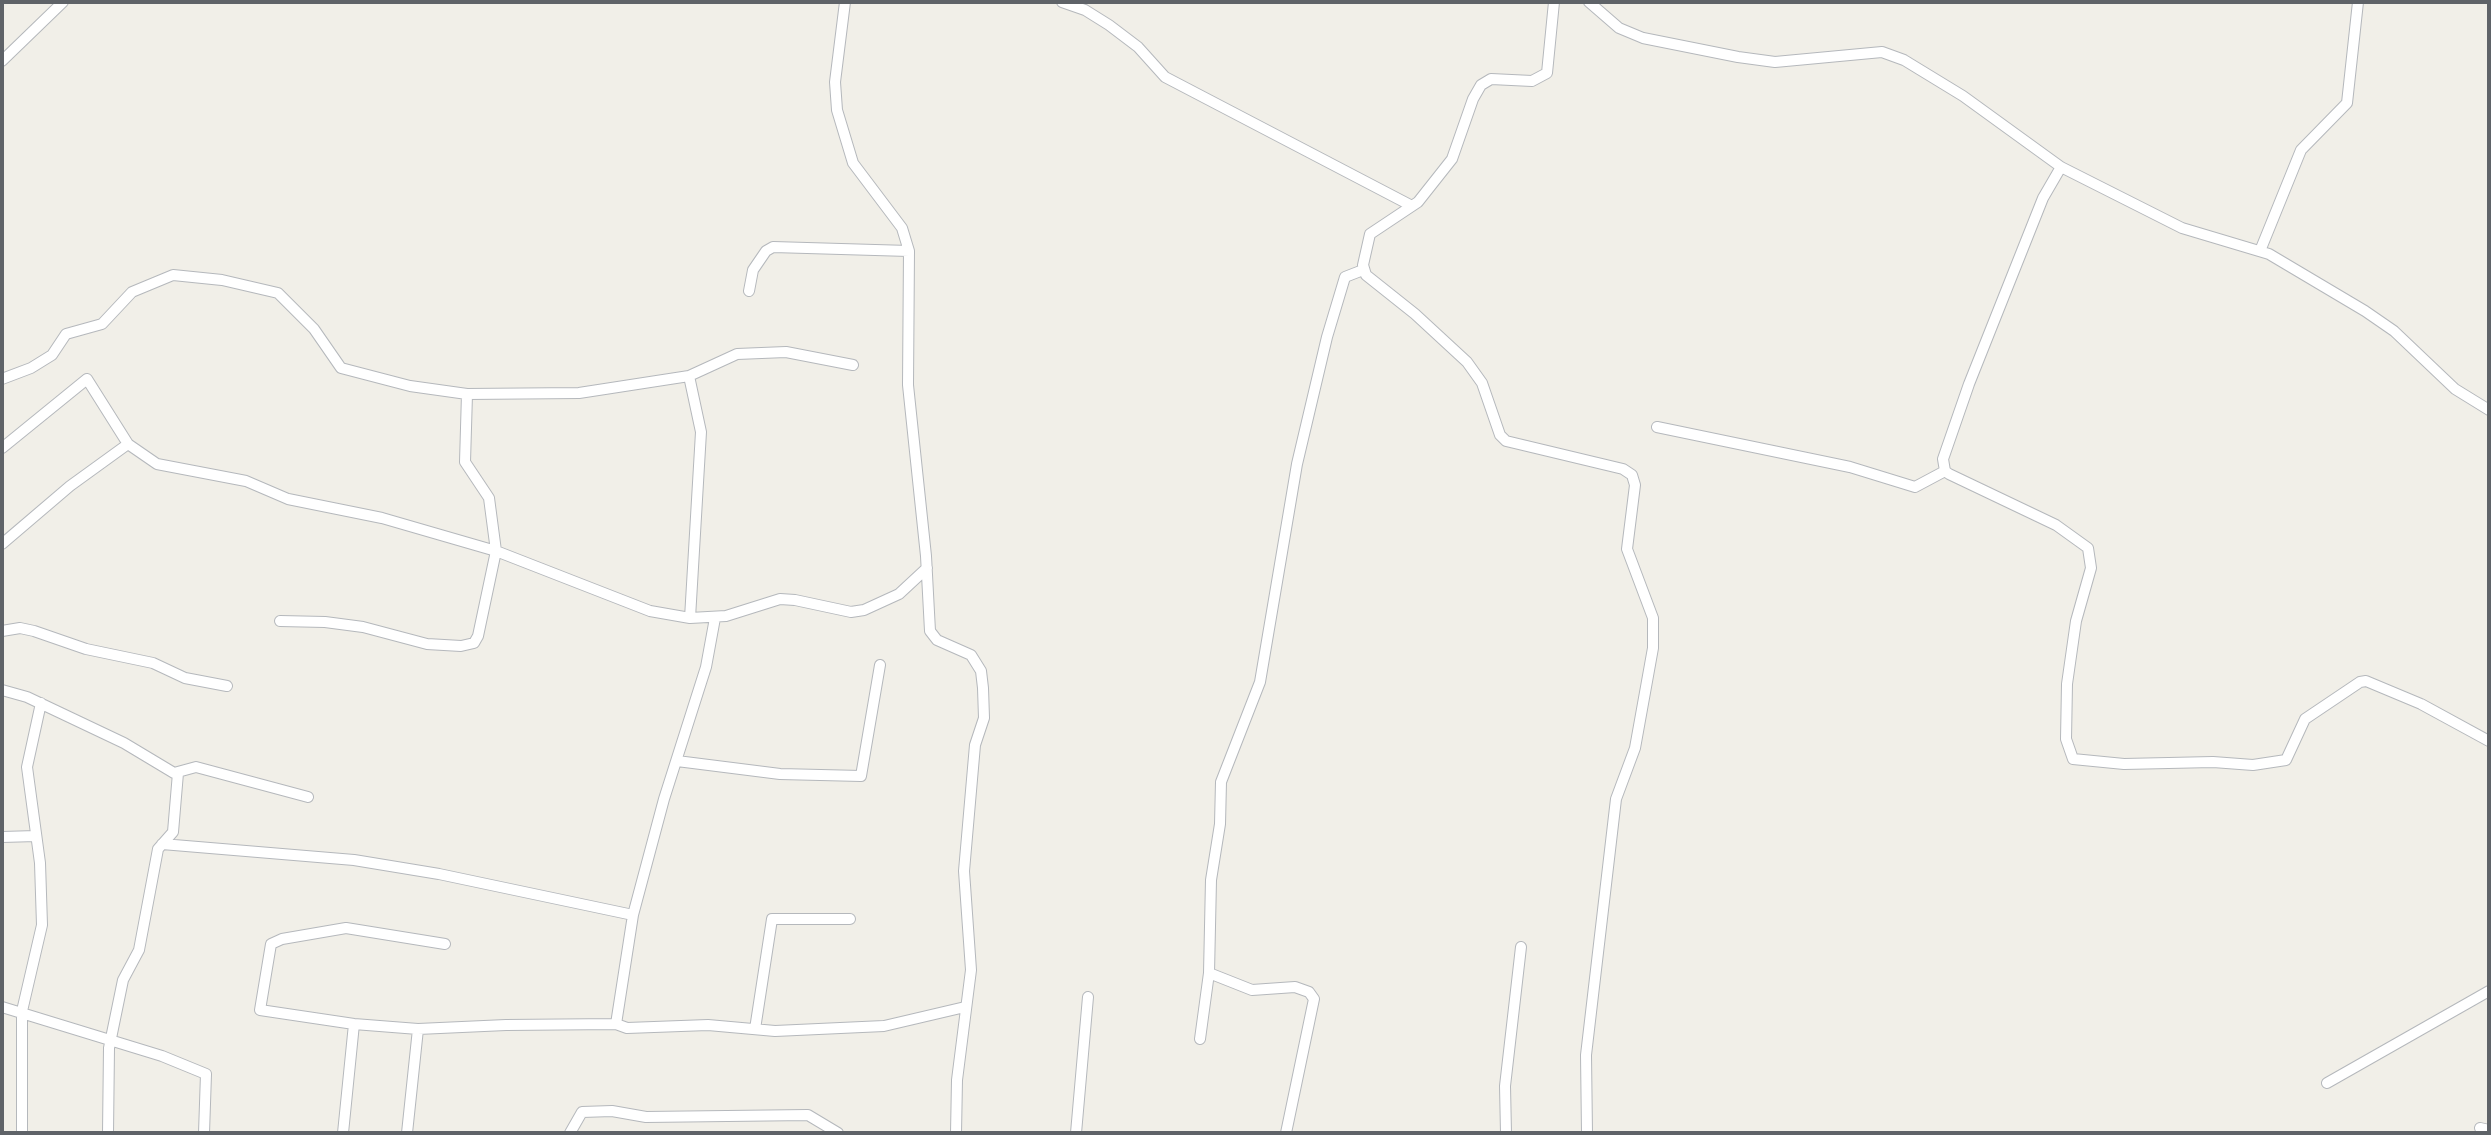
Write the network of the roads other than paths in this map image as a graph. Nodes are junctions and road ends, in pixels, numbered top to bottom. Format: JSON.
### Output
{"nodes":[{"id":1,"x":63,"y":2,"type":"edge"},
{"id":2,"x":845,"y":2,"type":"edge"},
{"id":3,"x":1062,"y":2,"type":"edge"},
{"id":4,"x":1554,"y":2,"type":"edge"},
{"id":5,"x":1589,"y":2,"type":"edge"},
{"id":6,"x":2358,"y":2,"type":"edge"},
{"id":7,"x":2,"y":61,"type":"edge"},
{"id":8,"x":2062,"y":167,"type":"junction"},
{"id":9,"x":1412,"y":206,"type":"junction"},
{"id":10,"x":909,"y":251,"type":"junction"},
{"id":11,"x":2260,"y":251,"type":"junction"},
{"id":12,"x":1363,"y":270,"type":"junction"},
{"id":13,"x":749,"y":291,"type":"dead end"},
{"id":14,"x":853,"y":365,"type":"dead end"},
{"id":15,"x":690,"y":376,"type":"junction"},
{"id":16,"x":2,"y":379,"type":"edge"},
{"id":17,"x":467,"y":394,"type":"junction"},
{"id":18,"x":2489,"y":410,"type":"edge"},
{"id":19,"x":1657,"y":428,"type":"dead end"},
{"id":20,"x":128,"y":444,"type":"junction"},
{"id":21,"x":2,"y":448,"type":"edge"},
{"id":22,"x":1945,"y":471,"type":"junction"},
{"id":23,"x":2,"y":544,"type":"edge"},
{"id":24,"x":496,"y":551,"type":"junction"},
{"id":25,"x":927,"y":568,"type":"junction"},
{"id":26,"x":690,"y":618,"type":"junction"},
{"id":27,"x":715,"y":618,"type":"junction"},
{"id":28,"x":280,"y":621,"type":"dead end"},
{"id":29,"x":2,"y":631,"type":"edge"},
{"id":30,"x":880,"y":665,"type":"dead end"},
{"id":31,"x":227,"y":686,"type":"dead end"},
{"id":32,"x":2,"y":690,"type":"edge"},
{"id":33,"x":41,"y":704,"type":"junction"},
{"id":34,"x":2489,"y":741,"type":"edge"},
{"id":35,"x":677,"y":761,"type":"junction"},
{"id":36,"x":178,"y":773,"type":"junction"},
{"id":37,"x":308,"y":797,"type":"dead end"},
{"id":38,"x":36,"y":835,"type":"junction"},
{"id":39,"x":2,"y":837,"type":"edge"},
{"id":40,"x":162,"y":844,"type":"junction"},
{"id":41,"x":633,"y":915,"type":"junction"},
{"id":42,"x":850,"y":919,"type":"dead end"},
{"id":43,"x":445,"y":944,"type":"dead end"},
{"id":44,"x":1521,"y":947,"type":"dead end"},
{"id":45,"x":1209,"y":973,"type":"junction"},
{"id":46,"x":2489,"y":991,"type":"edge"},
{"id":47,"x":1088,"y":997,"type":"dead end"},
{"id":48,"x":2,"y":1007,"type":"edge"},
{"id":49,"x":965,"y":1007,"type":"junction"},
{"id":50,"x":22,"y":1011,"type":"junction"},
{"id":51,"x":354,"y":1024,"type":"junction"},
{"id":52,"x":616,"y":1024,"type":"junction"},
{"id":53,"x":418,"y":1029,"type":"junction"},
{"id":54,"x":755,"y":1029,"type":"junction"},
{"id":55,"x":1200,"y":1039,"type":"dead end"},
{"id":56,"x":110,"y":1040,"type":"junction"},
{"id":57,"x":2327,"y":1083,"type":"dead end"},
{"id":58,"x":22,"y":1133,"type":"edge"},
{"id":59,"x":108,"y":1133,"type":"edge"},
{"id":60,"x":204,"y":1133,"type":"edge"},
{"id":61,"x":343,"y":1133,"type":"edge"},
{"id":62,"x":407,"y":1133,"type":"edge"},
{"id":63,"x":570,"y":1133,"type":"edge"},
{"id":64,"x":838,"y":1133,"type":"edge"},
{"id":65,"x":956,"y":1133,"type":"edge"},
{"id":66,"x":1076,"y":1133,"type":"edge"},
{"id":67,"x":1286,"y":1133,"type":"edge"},
{"id":68,"x":1506,"y":1133,"type":"edge"},
{"id":69,"x":1587,"y":1133,"type":"edge"}],
"edges":[{"from":1,"to":7,"type":"street"},
{"from":2,"to":10,"type":"street"},
{"from":3,"to":9,"type":"street"},
{"from":4,"to":9,"type":"street"},
{"from":5,"to":8,"type":"street"},
{"from":6,"to":11,"type":"street"},
{"from":8,"to":11,"type":"street"},
{"from":8,"to":22,"type":"street"},
{"from":9,"to":12,"type":"street"},
{"from":10,"to":13,"type":"street"},
{"from":10,"to":25,"type":"street"},
{"from":11,"to":18,"type":"street"},
{"from":12,"to":45,"type":"street"},
{"from":12,"to":69,"type":"street"},
{"from":14,"to":15,"type":"street"},
{"from":15,"to":17,"type":"street"},
{"from":15,"to":26,"type":"street"},
{"from":16,"to":17,"type":"street"},
{"from":17,"to":24,"type":"street"},
{"from":19,"to":22,"type":"street"},
{"from":20,"to":21,"type":"street"},
{"from":20,"to":23,"type":"street"},
{"from":20,"to":24,"type":"street"},
{"from":22,"to":34,"type":"street"},
{"from":24,"to":26,"type":"street"},
{"from":24,"to":28,"type":"street"},
{"from":25,"to":27,"type":"street"},
{"from":25,"to":49,"type":"street"},
{"from":26,"to":27,"type":"street"},
{"from":27,"to":35,"type":"street"},
{"from":29,"to":31,"type":"street"},
{"from":30,"to":35,"type":"street"},
{"from":32,"to":33,"type":"street"},
{"from":33,"to":36,"type":"street"},
{"from":33,"to":38,"type":"street"},
{"from":35,"to":41,"type":"street"},
{"from":36,"to":37,"type":"street"},
{"from":36,"to":40,"type":"street"},
{"from":38,"to":39,"type":"street"},
{"from":38,"to":50,"type":"street"},
{"from":40,"to":41,"type":"street"},
{"from":40,"to":56,"type":"street"},
{"from":41,"to":52,"type":"street"},
{"from":42,"to":54,"type":"street"},
{"from":43,"to":51,"type":"street"},
{"from":44,"to":68,"type":"street"},
{"from":45,"to":55,"type":"street"},
{"from":45,"to":67,"type":"street"},
{"from":46,"to":57,"type":"street"},
{"from":47,"to":66,"type":"street"},
{"from":48,"to":50,"type":"street"},
{"from":49,"to":54,"type":"street"},
{"from":49,"to":65,"type":"street"},
{"from":50,"to":56,"type":"street"},
{"from":50,"to":58,"type":"street"},
{"from":51,"to":53,"type":"street"},
{"from":51,"to":61,"type":"street"},
{"from":52,"to":53,"type":"street"},
{"from":52,"to":54,"type":"street"},
{"from":53,"to":62,"type":"street"},
{"from":56,"to":59,"type":"street"},
{"from":56,"to":60,"type":"street"},
{"from":63,"to":64,"type":"street"}]}
